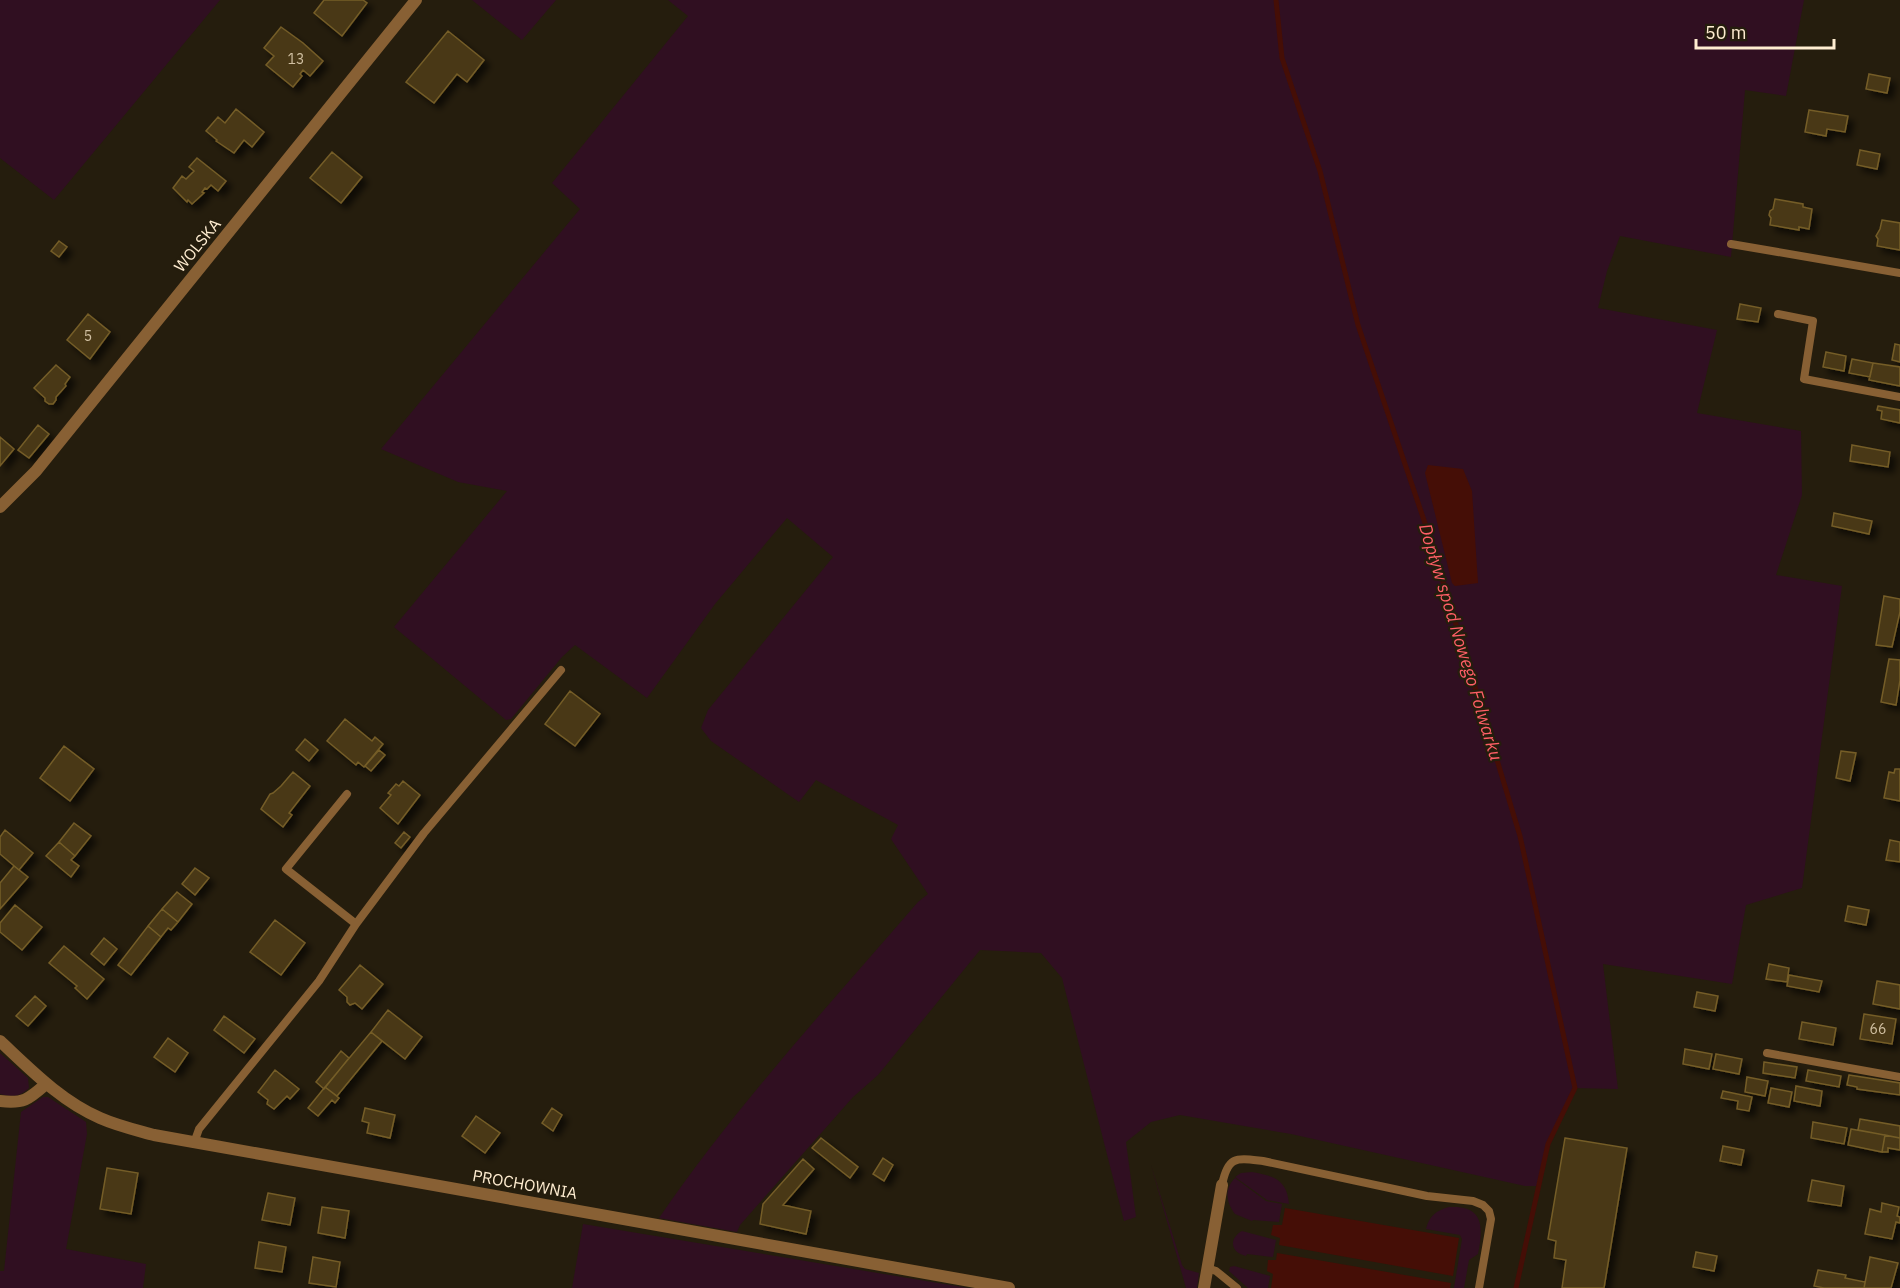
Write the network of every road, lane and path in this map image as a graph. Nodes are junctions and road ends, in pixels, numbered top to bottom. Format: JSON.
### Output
{"nodes":[{"id":1,"x":416,"y":0,"type":"edge"},
{"id":2,"x":1731,"y":244,"type":"dead end"},
{"id":3,"x":1900,"y":273,"type":"edge"},
{"id":4,"x":1778,"y":314,"type":"dead end"},
{"id":5,"x":1900,"y":397,"type":"edge"},
{"id":6,"x":0,"y":507,"type":"edge"},
{"id":7,"x":561,"y":670,"type":"dead end"},
{"id":8,"x":347,"y":794,"type":"dead end"},
{"id":9,"x":356,"y":924,"type":"junction"},
{"id":10,"x":0,"y":1041,"type":"edge"},
{"id":11,"x":1767,"y":1053,"type":"dead end"},
{"id":12,"x":1900,"y":1077,"type":"edge"},
{"id":13,"x":46,"y":1083,"type":"junction"},
{"id":14,"x":0,"y":1101,"type":"edge"},
{"id":15,"x":194,"y":1143,"type":"junction"},
{"id":16,"x":1222,"y":1185,"type":"joint"},
{"id":17,"x":1207,"y":1268,"type":"junction"},
{"id":18,"x":1009,"y":1288,"type":"edge"},
{"id":19,"x":1204,"y":1288,"type":"edge"},
{"id":20,"x":1238,"y":1288,"type":"edge"},
{"id":21,"x":1479,"y":1288,"type":"edge"}],
"edges":[{"from":1,"to":6,"type":"street","name":"WOLSKA"},
{"from":2,"to":3,"type":"lane"},
{"from":4,"to":5,"type":"lane"},
{"from":7,"to":9,"type":"lane"},
{"from":8,"to":9,"type":"lane"},
{"from":9,"to":15,"type":"lane"},
{"from":10,"to":13,"type":"street","name":"PROCHOWNIA"},
{"from":11,"to":12,"type":"lane"},
{"from":13,"to":14,"type":"street"},
{"from":13,"to":15,"type":"street","name":"PROCHOWNIA"},
{"from":15,"to":18,"type":"street","name":"PROCHOWNIA"},
{"from":16,"to":17,"type":"street"},
{"from":16,"to":21,"type":"lane"},
{"from":17,"to":19,"type":"street"},
{"from":17,"to":20,"type":"lane"}]}
